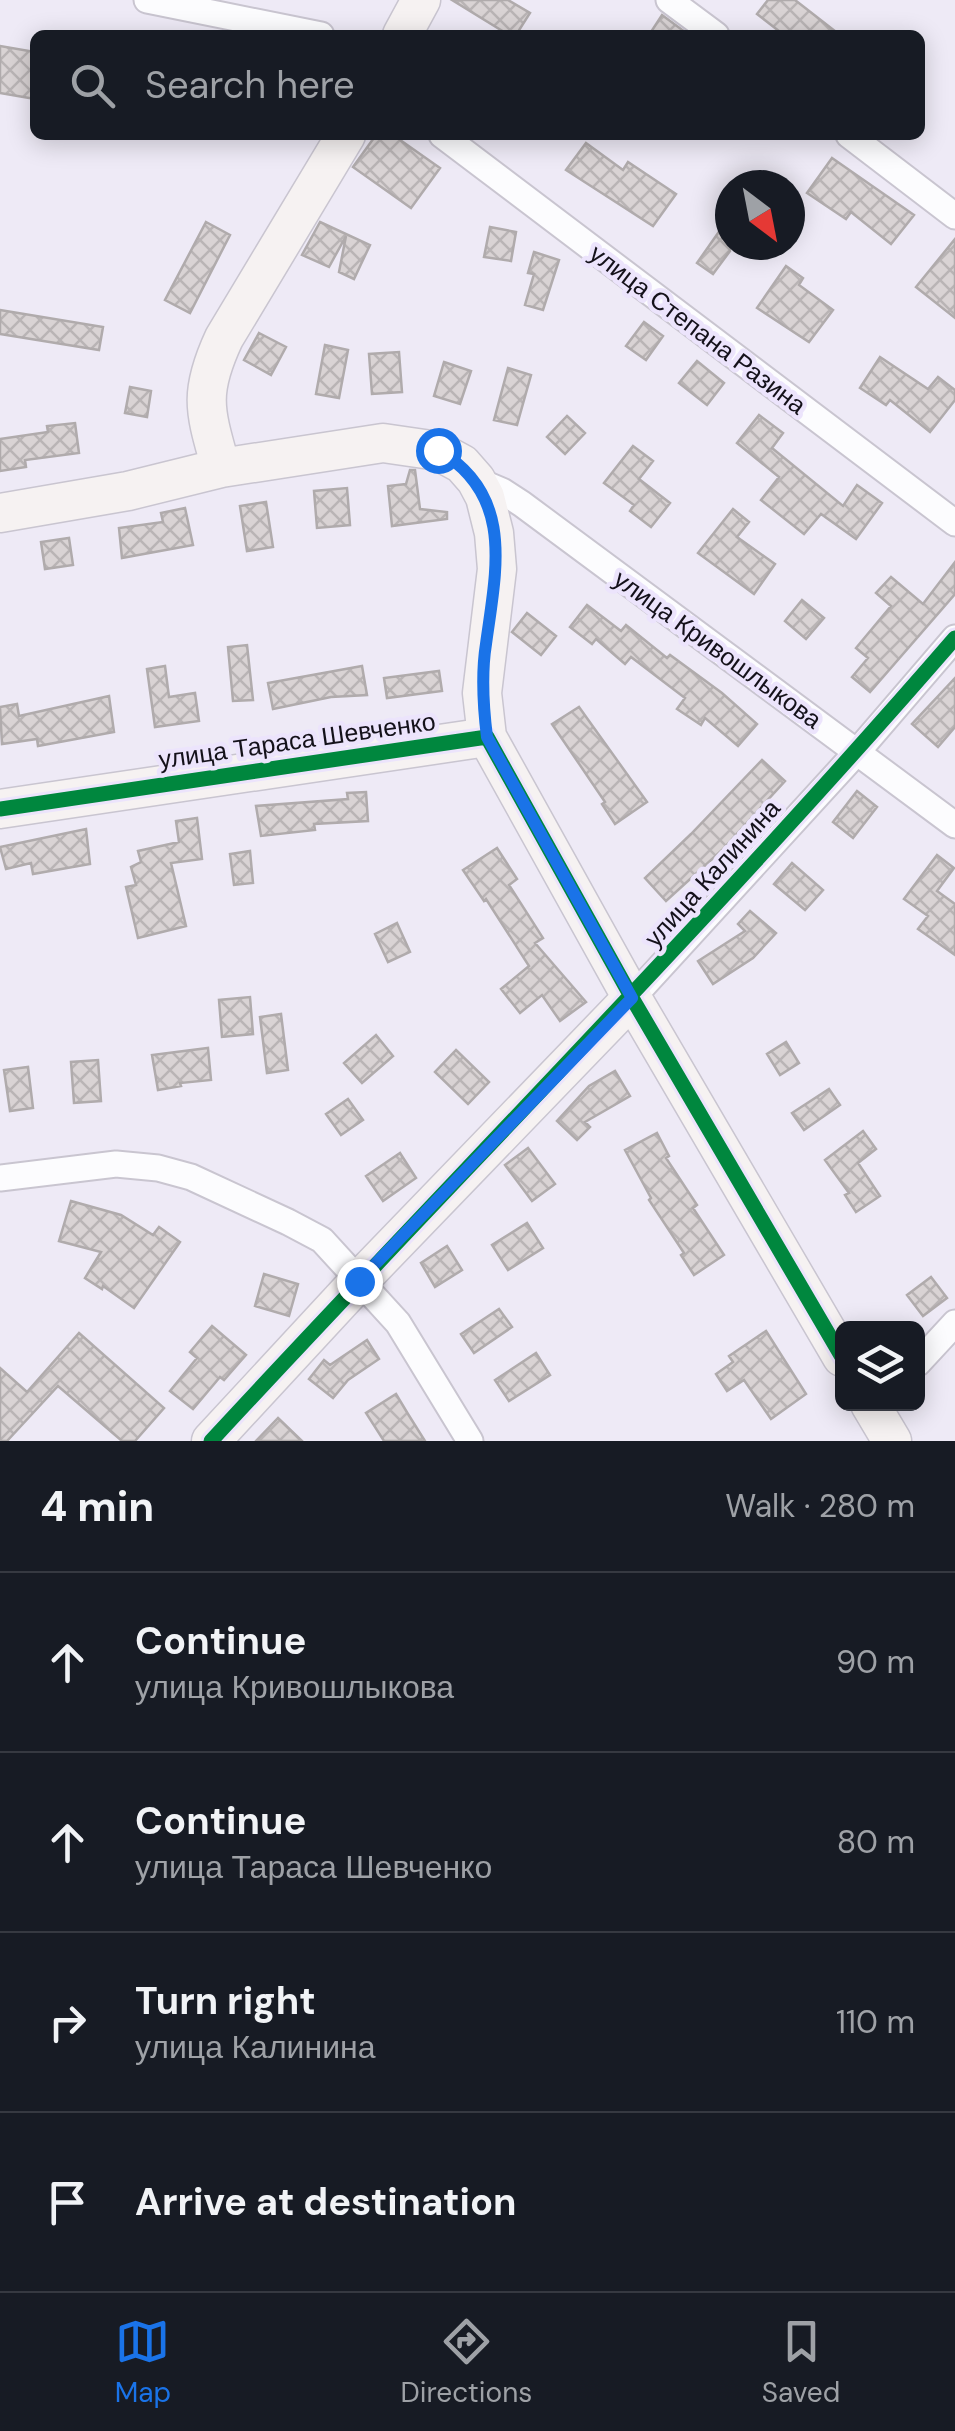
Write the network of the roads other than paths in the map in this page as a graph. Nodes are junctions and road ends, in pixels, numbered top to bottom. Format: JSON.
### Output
{"nodes":[{"id":1,"x":147,"y":0,"type":"edge"},
{"id":2,"x":421,"y":0,"type":"edge"},
{"id":3,"x":670,"y":0,"type":"edge"},
{"id":4,"x":295,"y":30,"type":"edge"},
{"id":5,"x":405,"y":30,"type":"edge"},
{"id":6,"x":709,"y":30,"type":"edge"},
{"id":7,"x":343,"y":140,"type":"edge"},
{"id":8,"x":449,"y":140,"type":"edge"},
{"id":9,"x":856,"y":140,"type":"edge"},
{"id":10,"x":955,"y":216,"type":"edge"},
{"id":11,"x":221,"y":468,"type":"junction"},
{"id":12,"x":476,"y":480,"type":"junction"},
{"id":13,"x":0,"y":513,"type":"edge"},
{"id":14,"x":955,"y":524,"type":"edge"},
{"id":15,"x":955,"y":638,"type":"edge"},
{"id":16,"x":487,"y":737,"type":"junction"},
{"id":17,"x":857,"y":752,"type":"junction"},
{"id":18,"x":0,"y":809,"type":"edge"},
{"id":19,"x":955,"y":825,"type":"edge"},
{"id":20,"x":632,"y":998,"type":"junction"},
{"id":21,"x":0,"y":1178,"type":"edge"},
{"id":22,"x":359,"y":1281,"type":"junction"},
{"id":23,"x":955,"y":1323,"type":"edge"},
{"id":24,"x":835,"y":1345,"type":"edge"},
{"id":25,"x":925,"y":1355,"type":"edge"},
{"id":26,"x":211,"y":1441,"type":"edge"},
{"id":27,"x":470,"y":1441,"type":"edge"}],
"edges":[{"from":1,"to":4,"type":"street"},
{"from":2,"to":5,"type":"street"},
{"from":3,"to":6,"type":"street"},
{"from":7,"to":11,"type":"street"},
{"from":8,"to":14,"type":"street","name":"улица Степана Разина"},
{"from":9,"to":10,"type":"street"},
{"from":11,"to":12,"type":"street","name":"улица Кривошлыкова"},
{"from":11,"to":13,"type":"street","name":"улица Кривошлыкова"},
{"from":12,"to":16,"type":"street"},
{"from":12,"to":17,"type":"street","name":"улица Кривошлыкова"},
{"from":15,"to":17,"type":"street","name":"улица Калинина"},
{"from":16,"to":18,"type":"street","name":"улица Тараса Шевченко"},
{"from":16,"to":20,"type":"street"},
{"from":17,"to":19,"type":"street","name":"улица Кривошлыкова"},
{"from":17,"to":20,"type":"street","name":"улица Калинина"},
{"from":20,"to":22,"type":"street","name":"улица Калинина"},
{"from":20,"to":24,"type":"street"},
{"from":21,"to":22,"type":"street"},
{"from":22,"to":26,"type":"street","name":"улица Калинина"},
{"from":22,"to":27,"type":"street"},
{"from":23,"to":25,"type":"street"}]}
